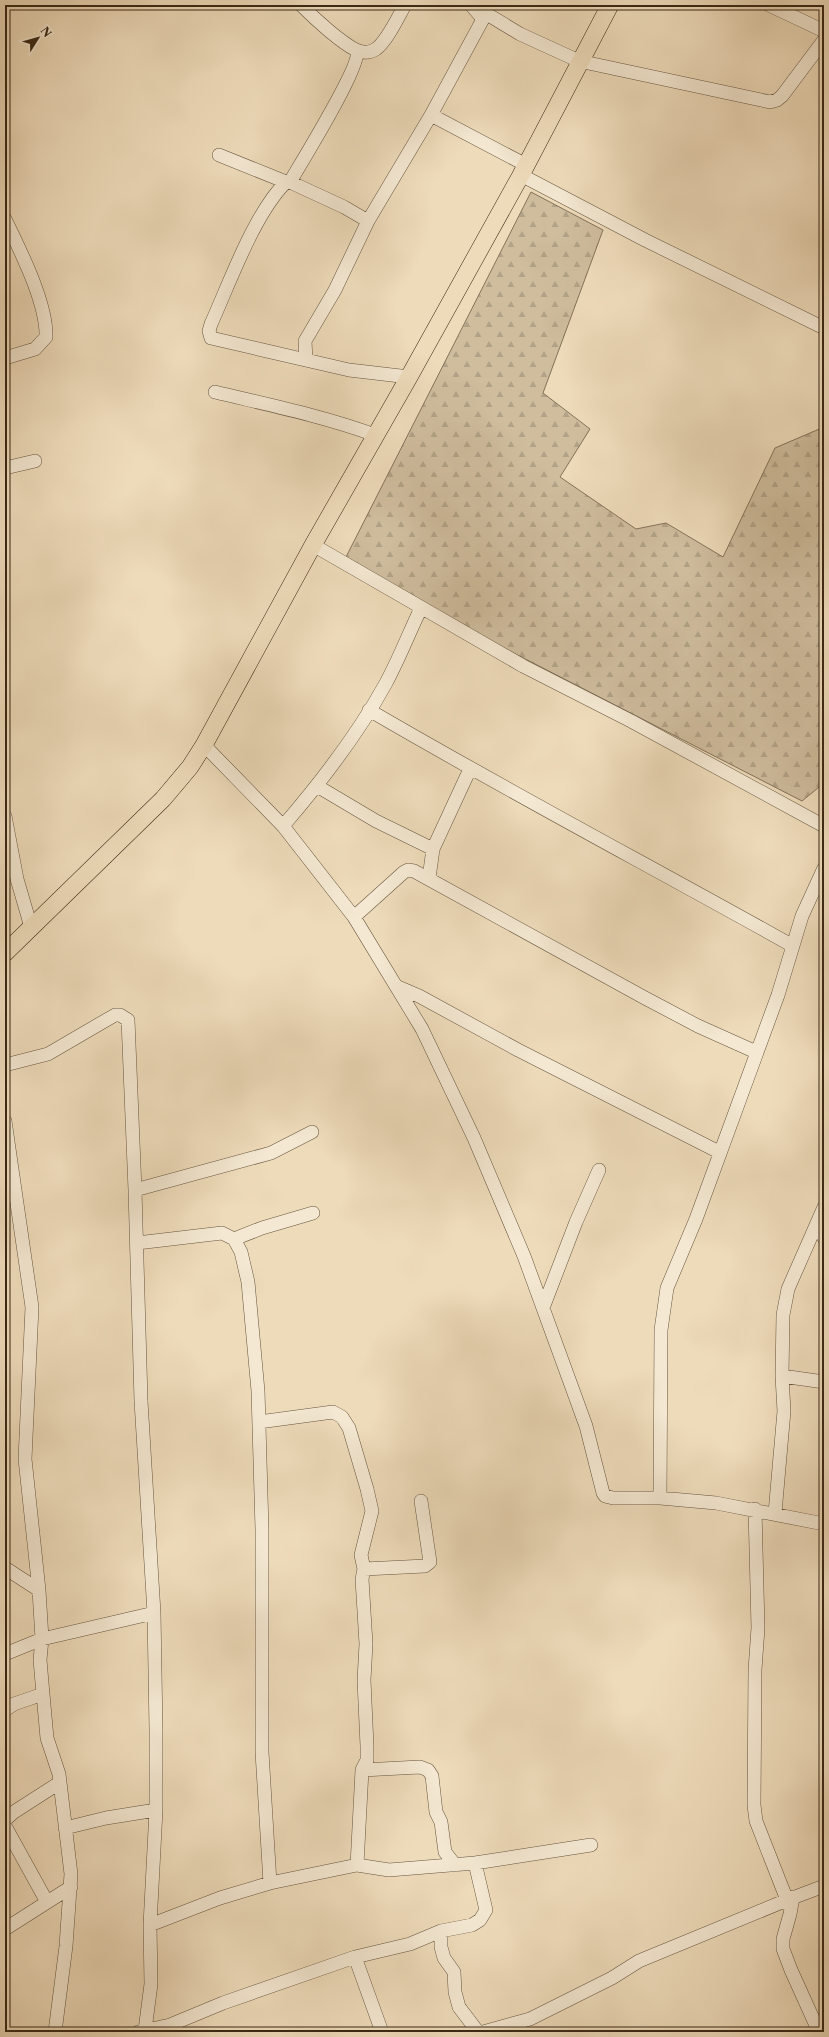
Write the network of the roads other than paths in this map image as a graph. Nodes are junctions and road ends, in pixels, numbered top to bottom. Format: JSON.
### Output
{"nodes":[{"id":1,"x":301,"y":5,"type":"edge"},
{"id":2,"x":405,"y":5,"type":"edge"},
{"id":3,"x":472,"y":5,"type":"edge"},
{"id":4,"x":610,"y":5,"type":"edge"},
{"id":5,"x":769,"y":5,"type":"edge"},
{"id":6,"x":824,"y":31,"type":"edge"},
{"id":7,"x":824,"y":40,"type":"edge"},
{"id":8,"x":357,"y":50,"type":"junction"},
{"id":9,"x":580,"y":61,"type":"junction"},
{"id":10,"x":431,"y":115,"type":"junction"},
{"id":11,"x":219,"y":155,"type":"dead end"},
{"id":12,"x":524,"y":170,"type":"junction"},
{"id":13,"x":288,"y":182,"type":"junction"},
{"id":14,"x":5,"y":219,"type":"edge"},
{"id":15,"x":368,"y":221,"type":"junction"},
{"id":16,"x":824,"y":328,"type":"edge"},
{"id":17,"x":5,"y":358,"type":"edge"},
{"id":18,"x":306,"y":360,"type":"junction"},
{"id":19,"x":409,"y":377,"type":"junction"},
{"id":20,"x":215,"y":392,"type":"dead end"},
{"id":21,"x":375,"y":435,"type":"junction"},
{"id":22,"x":35,"y":461,"type":"dead end"},
{"id":23,"x":5,"y":468,"type":"edge"},
{"id":24,"x":313,"y":545,"type":"junction"},
{"id":25,"x":421,"y":608,"type":"junction"},
{"id":26,"x":369,"y":710,"type":"junction"},
{"id":27,"x":204,"y":745,"type":"junction"},
{"id":28,"x":470,"y":769,"type":"junction"},
{"id":29,"x":317,"y":786,"type":"junction"},
{"id":30,"x":5,"y":816,"type":"edge"},
{"id":31,"x":283,"y":826,"type":"junction"},
{"id":32,"x":824,"y":826,"type":"edge"},
{"id":33,"x":433,"y":849,"type":"junction"},
{"id":34,"x":824,"y":868,"type":"edge"},
{"id":35,"x":429,"y":878,"type":"junction"},
{"id":36,"x":354,"y":917,"type":"junction"},
{"id":37,"x":31,"y":927,"type":"junction"},
{"id":38,"x":793,"y":946,"type":"junction"},
{"id":39,"x":5,"y":953,"type":"edge"},
{"id":40,"x":398,"y":988,"type":"junction"},
{"id":41,"x":756,"y":1052,"type":"junction"},
{"id":42,"x":5,"y":1065,"type":"edge"},
{"id":43,"x":5,"y":1121,"type":"edge"},
{"id":44,"x":312,"y":1132,"type":"dead end"},
{"id":45,"x":719,"y":1152,"type":"junction"},
{"id":46,"x":599,"y":1170,"type":"dead end"},
{"id":47,"x":135,"y":1190,"type":"junction"},
{"id":48,"x":824,"y":1207,"type":"edge"},
{"id":49,"x":313,"y":1213,"type":"dead end"},
{"id":50,"x":817,"y":1224,"type":"junction"},
{"id":51,"x":824,"y":1238,"type":"edge"},
{"id":52,"x":234,"y":1239,"type":"junction"},
{"id":53,"x":137,"y":1243,"type":"junction"},
{"id":54,"x":543,"y":1308,"type":"junction"},
{"id":55,"x":782,"y":1376,"type":"junction"},
{"id":56,"x":824,"y":1382,"type":"edge"},
{"id":57,"x":259,"y":1422,"type":"junction"},
{"id":58,"x":660,"y":1498,"type":"junction"},
{"id":59,"x":421,"y":1501,"type":"dead end"},
{"id":60,"x":756,"y":1509,"type":"junction"},
{"id":61,"x":775,"y":1513,"type":"junction"},
{"id":62,"x":824,"y":1524,"type":"edge"},
{"id":63,"x":5,"y":1568,"type":"edge"},
{"id":64,"x":364,"y":1569,"type":"junction"},
{"id":65,"x":39,"y":1590,"type":"junction"},
{"id":66,"x":154,"y":1613,"type":"junction"},
{"id":67,"x":42,"y":1639,"type":"junction"},
{"id":68,"x":5,"y":1654,"type":"edge"},
{"id":69,"x":43,"y":1694,"type":"junction"},
{"id":70,"x":5,"y":1710,"type":"edge"},
{"id":71,"x":362,"y":1770,"type":"junction"},
{"id":72,"x":59,"y":1783,"type":"junction"},
{"id":73,"x":156,"y":1810,"type":"junction"},
{"id":74,"x":5,"y":1820,"type":"edge"},
{"id":75,"x":5,"y":1826,"type":"edge"},
{"id":76,"x":65,"y":1828,"type":"junction"},
{"id":77,"x":591,"y":1845,"type":"dead end"},
{"id":78,"x":475,"y":1863,"type":"junction"},
{"id":79,"x":357,"y":1865,"type":"junction"},
{"id":80,"x":455,"y":1865,"type":"junction"},
{"id":81,"x":270,"y":1883,"type":"junction"},
{"id":82,"x":824,"y":1886,"type":"edge"},
{"id":83,"x":70,"y":1888,"type":"junction"},
{"id":84,"x":790,"y":1899,"type":"junction"},
{"id":85,"x":47,"y":1902,"type":"junction"},
{"id":86,"x":150,"y":1925,"type":"junction"},
{"id":87,"x":5,"y":1929,"type":"edge"},
{"id":88,"x":440,"y":1931,"type":"junction"},
{"id":89,"x":355,"y":1957,"type":"junction"},
{"id":90,"x":141,"y":2031,"type":"edge"},
{"id":91,"x":55,"y":2032,"type":"edge"},
{"id":92,"x":382,"y":2032,"type":"edge"},
{"id":93,"x":478,"y":2032,"type":"edge"},
{"id":94,"x":483,"y":2032,"type":"edge"},
{"id":95,"x":819,"y":2032,"type":"edge"}],
"edges":[{"from":1,"to":8,"type":"street"},
{"from":2,"to":8,"type":"street"},
{"from":3,"to":9,"type":"street"},
{"from":3,"to":10,"type":"street"},
{"from":4,"to":9,"type":"main road"},
{"from":5,"to":6,"type":"street"},
{"from":7,"to":9,"type":"street"},
{"from":8,"to":13,"type":"street"},
{"from":9,"to":12,"type":"main road"},
{"from":10,"to":12,"type":"street"},
{"from":10,"to":15,"type":"street"},
{"from":11,"to":13,"type":"street"},
{"from":12,"to":16,"type":"street"},
{"from":12,"to":19,"type":"main road"},
{"from":13,"to":15,"type":"street"},
{"from":13,"to":18,"type":"street"},
{"from":14,"to":17,"type":"street"},
{"from":15,"to":18,"type":"street"},
{"from":18,"to":19,"type":"street"},
{"from":19,"to":21,"type":"main road"},
{"from":20,"to":21,"type":"street"},
{"from":21,"to":24,"type":"main road"},
{"from":22,"to":23,"type":"street"},
{"from":24,"to":25,"type":"street"},
{"from":24,"to":27,"type":"main road"},
{"from":25,"to":26,"type":"street"},
{"from":25,"to":32,"type":"street"},
{"from":26,"to":28,"type":"street"},
{"from":26,"to":29,"type":"street"},
{"from":27,"to":31,"type":"street"},
{"from":27,"to":37,"type":"main road"},
{"from":28,"to":33,"type":"street"},
{"from":28,"to":38,"type":"street"},
{"from":29,"to":31,"type":"street"},
{"from":29,"to":33,"type":"street"},
{"from":30,"to":37,"type":"street"},
{"from":31,"to":36,"type":"street"},
{"from":33,"to":35,"type":"street"},
{"from":34,"to":38,"type":"street"},
{"from":35,"to":36,"type":"street"},
{"from":35,"to":41,"type":"street"},
{"from":36,"to":40,"type":"street"},
{"from":37,"to":39,"type":"main road"},
{"from":38,"to":41,"type":"street"},
{"from":40,"to":45,"type":"street"},
{"from":40,"to":54,"type":"street"},
{"from":41,"to":45,"type":"street"},
{"from":42,"to":47,"type":"street"},
{"from":43,"to":65,"type":"street"},
{"from":44,"to":47,"type":"street"},
{"from":45,"to":58,"type":"street"},
{"from":46,"to":54,"type":"street"},
{"from":47,"to":53,"type":"street"},
{"from":48,"to":50,"type":"street"},
{"from":49,"to":52,"type":"street"},
{"from":50,"to":51,"type":"street"},
{"from":50,"to":55,"type":"street"},
{"from":52,"to":53,"type":"street"},
{"from":52,"to":57,"type":"street"},
{"from":53,"to":66,"type":"street"},
{"from":54,"to":58,"type":"street"},
{"from":55,"to":56,"type":"street"},
{"from":55,"to":61,"type":"street"},
{"from":57,"to":64,"type":"street"},
{"from":57,"to":81,"type":"street"},
{"from":58,"to":60,"type":"street"},
{"from":59,"to":64,"type":"street"},
{"from":60,"to":61,"type":"street"},
{"from":60,"to":84,"type":"street"},
{"from":61,"to":62,"type":"street"},
{"from":63,"to":65,"type":"street"},
{"from":64,"to":71,"type":"street"},
{"from":65,"to":67,"type":"street"},
{"from":66,"to":67,"type":"street"},
{"from":66,"to":73,"type":"street"},
{"from":67,"to":68,"type":"street"},
{"from":67,"to":69,"type":"street"},
{"from":69,"to":70,"type":"street"},
{"from":69,"to":72,"type":"street"},
{"from":71,"to":79,"type":"street"},
{"from":71,"to":80,"type":"street"},
{"from":72,"to":74,"type":"street"},
{"from":72,"to":76,"type":"street"},
{"from":73,"to":76,"type":"street"},
{"from":73,"to":86,"type":"street"},
{"from":75,"to":85,"type":"street"},
{"from":76,"to":83,"type":"street"},
{"from":77,"to":78,"type":"street"},
{"from":78,"to":80,"type":"street"},
{"from":78,"to":88,"type":"street"},
{"from":79,"to":80,"type":"street"},
{"from":79,"to":81,"type":"street"},
{"from":81,"to":86,"type":"street"},
{"from":82,"to":84,"type":"street"},
{"from":83,"to":85,"type":"street"},
{"from":83,"to":91,"type":"street"},
{"from":84,"to":94,"type":"street"},
{"from":84,"to":95,"type":"street"},
{"from":85,"to":87,"type":"street"},
{"from":86,"to":90,"type":"street"},
{"from":88,"to":89,"type":"street"},
{"from":88,"to":93,"type":"street"},
{"from":89,"to":90,"type":"street"},
{"from":89,"to":92,"type":"street"}]}
